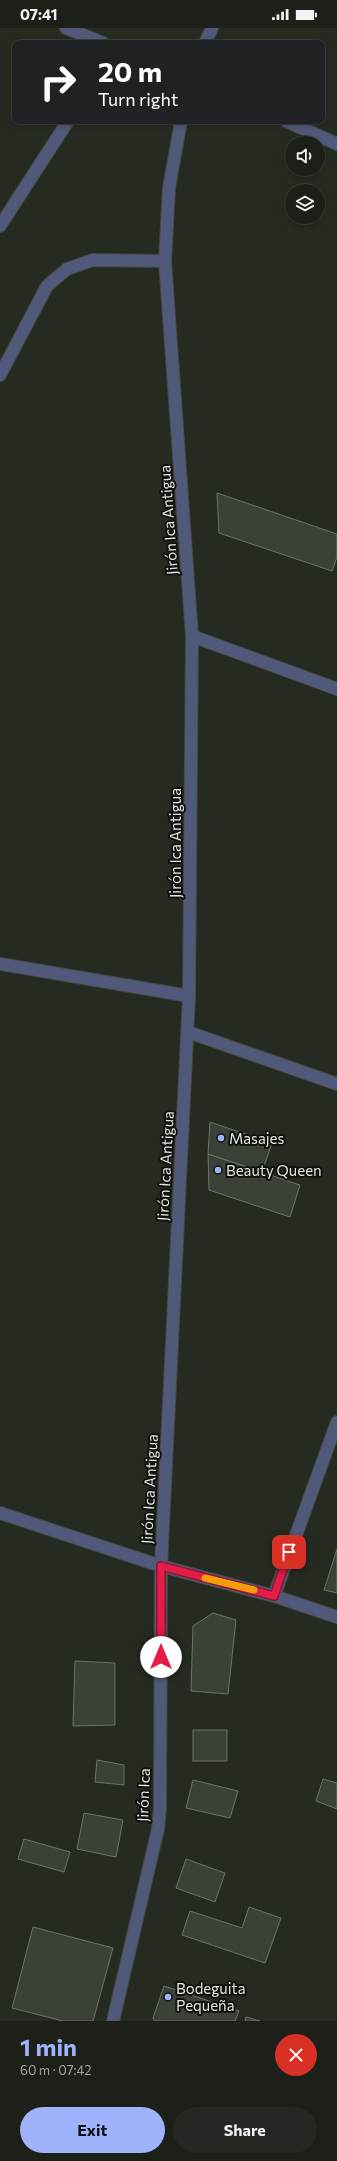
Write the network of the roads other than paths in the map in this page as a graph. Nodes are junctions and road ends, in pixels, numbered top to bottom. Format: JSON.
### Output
{"nodes":[{"id":1,"x":66,"y":28,"type":"edge"},
{"id":2,"x":212,"y":28,"type":"edge"},
{"id":3,"x":96,"y":40,"type":"edge"},
{"id":4,"x":206,"y":40,"type":"edge"},
{"id":5,"x":66,"y":124,"type":"edge"},
{"id":6,"x":180,"y":124,"type":"edge"},
{"id":7,"x":293,"y":124,"type":"edge"},
{"id":8,"x":337,"y":144,"type":"edge"},
{"id":9,"x":0,"y":226,"type":"edge"},
{"id":10,"x":165,"y":260,"type":"junction"},
{"id":11,"x":0,"y":375,"type":"edge"},
{"id":12,"x":192,"y":636,"type":"junction"},
{"id":13,"x":337,"y":689,"type":"edge"},
{"id":14,"x":0,"y":964,"type":"edge"},
{"id":15,"x":189,"y":996,"type":"junction"},
{"id":16,"x":188,"y":1032,"type":"junction"},
{"id":17,"x":337,"y":1084,"type":"edge"},
{"id":18,"x":337,"y":1422,"type":"edge"},
{"id":19,"x":0,"y":1513,"type":"edge"},
{"id":20,"x":161,"y":1566,"type":"junction"},
{"id":21,"x":274,"y":1596,"type":"junction"},
{"id":22,"x":337,"y":1617,"type":"edge"},
{"id":23,"x":114,"y":2021,"type":"edge"}],
"edges":[{"from":1,"to":3,"type":"street"},
{"from":2,"to":4,"type":"street"},
{"from":5,"to":9,"type":"street"},
{"from":6,"to":10,"type":"street","name":"Jirón Ica Antigua"},
{"from":7,"to":8,"type":"street"},
{"from":10,"to":11,"type":"street"},
{"from":10,"to":12,"type":"street","name":"Jirón Ica Antigua"},
{"from":12,"to":13,"type":"street"},
{"from":12,"to":15,"type":"street","name":"Jirón Ica Antigua"},
{"from":14,"to":15,"type":"street"},
{"from":15,"to":16,"type":"street","name":"Jirón Ica Antigua"},
{"from":16,"to":17,"type":"street"},
{"from":16,"to":20,"type":"street","name":"Jirón Ica Antigua"},
{"from":18,"to":21,"type":"street"},
{"from":19,"to":20,"type":"street"},
{"from":20,"to":21,"type":"street"},
{"from":20,"to":23,"type":"street","name":"Jirón Ica"},
{"from":21,"to":22,"type":"street"}]}
